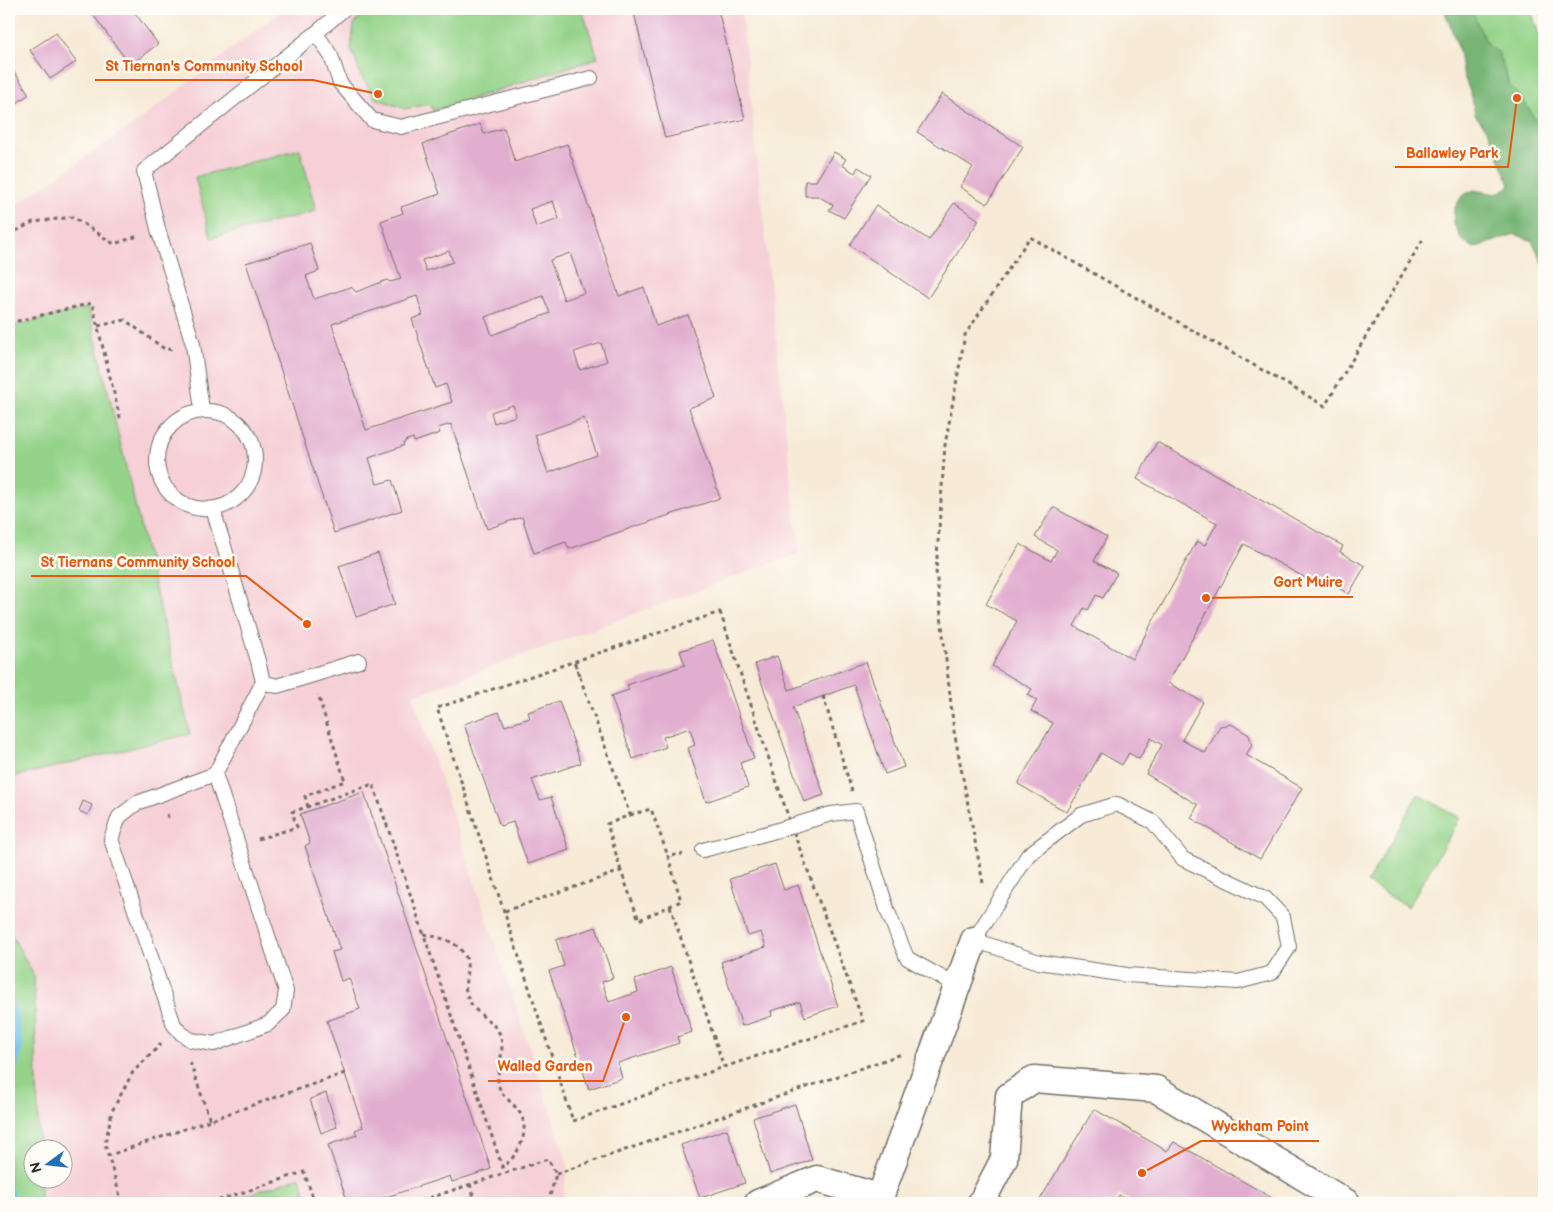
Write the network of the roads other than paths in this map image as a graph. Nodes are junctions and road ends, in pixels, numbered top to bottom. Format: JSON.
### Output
{"nodes":[{"id":1,"x":344,"y":9,"type":"edge"},
{"id":2,"x":316,"y":33,"type":"junction"},
{"id":3,"x":591,"y":78,"type":"dead end"},
{"id":4,"x":202,"y":410,"type":"junction"},
{"id":5,"x":213,"y":509,"type":"junction"},
{"id":6,"x":359,"y":661,"type":"dead end"},
{"id":7,"x":263,"y":682,"type":"junction"},
{"id":8,"x":215,"y":774,"type":"junction"},
{"id":9,"x":703,"y":850,"type":"road end"},
{"id":10,"x":974,"y":940,"type":"junction"},
{"id":11,"x":957,"y":986,"type":"junction"},
{"id":12,"x":879,"y":1200,"type":"edge"},
{"id":13,"x":758,"y":1203,"type":"edge"},
{"id":14,"x":981,"y":1203,"type":"edge"},
{"id":15,"x":1347,"y":1203,"type":"edge"}],
"edges":[{"from":1,"to":2,"type":"lane"},
{"from":2,"to":3,"type":"lane"},
{"from":2,"to":4,"type":"lane"},
{"from":4,"to":5,"type":"lane"},
{"from":4,"to":5,"type":"lane"},
{"from":5,"to":7,"type":"lane"},
{"from":6,"to":7,"type":"lane"},
{"from":7,"to":8,"type":"lane"},
{"from":8,"to":8,"type":"lane"},
{"from":9,"to":11,"type":"lane"},
{"from":10,"to":10,"type":"lane"},
{"from":10,"to":11,"type":"street"},
{"from":11,"to":12,"type":"street"},
{"from":12,"to":13,"type":"street"},
{"from":14,"to":15,"type":"street"}]}
